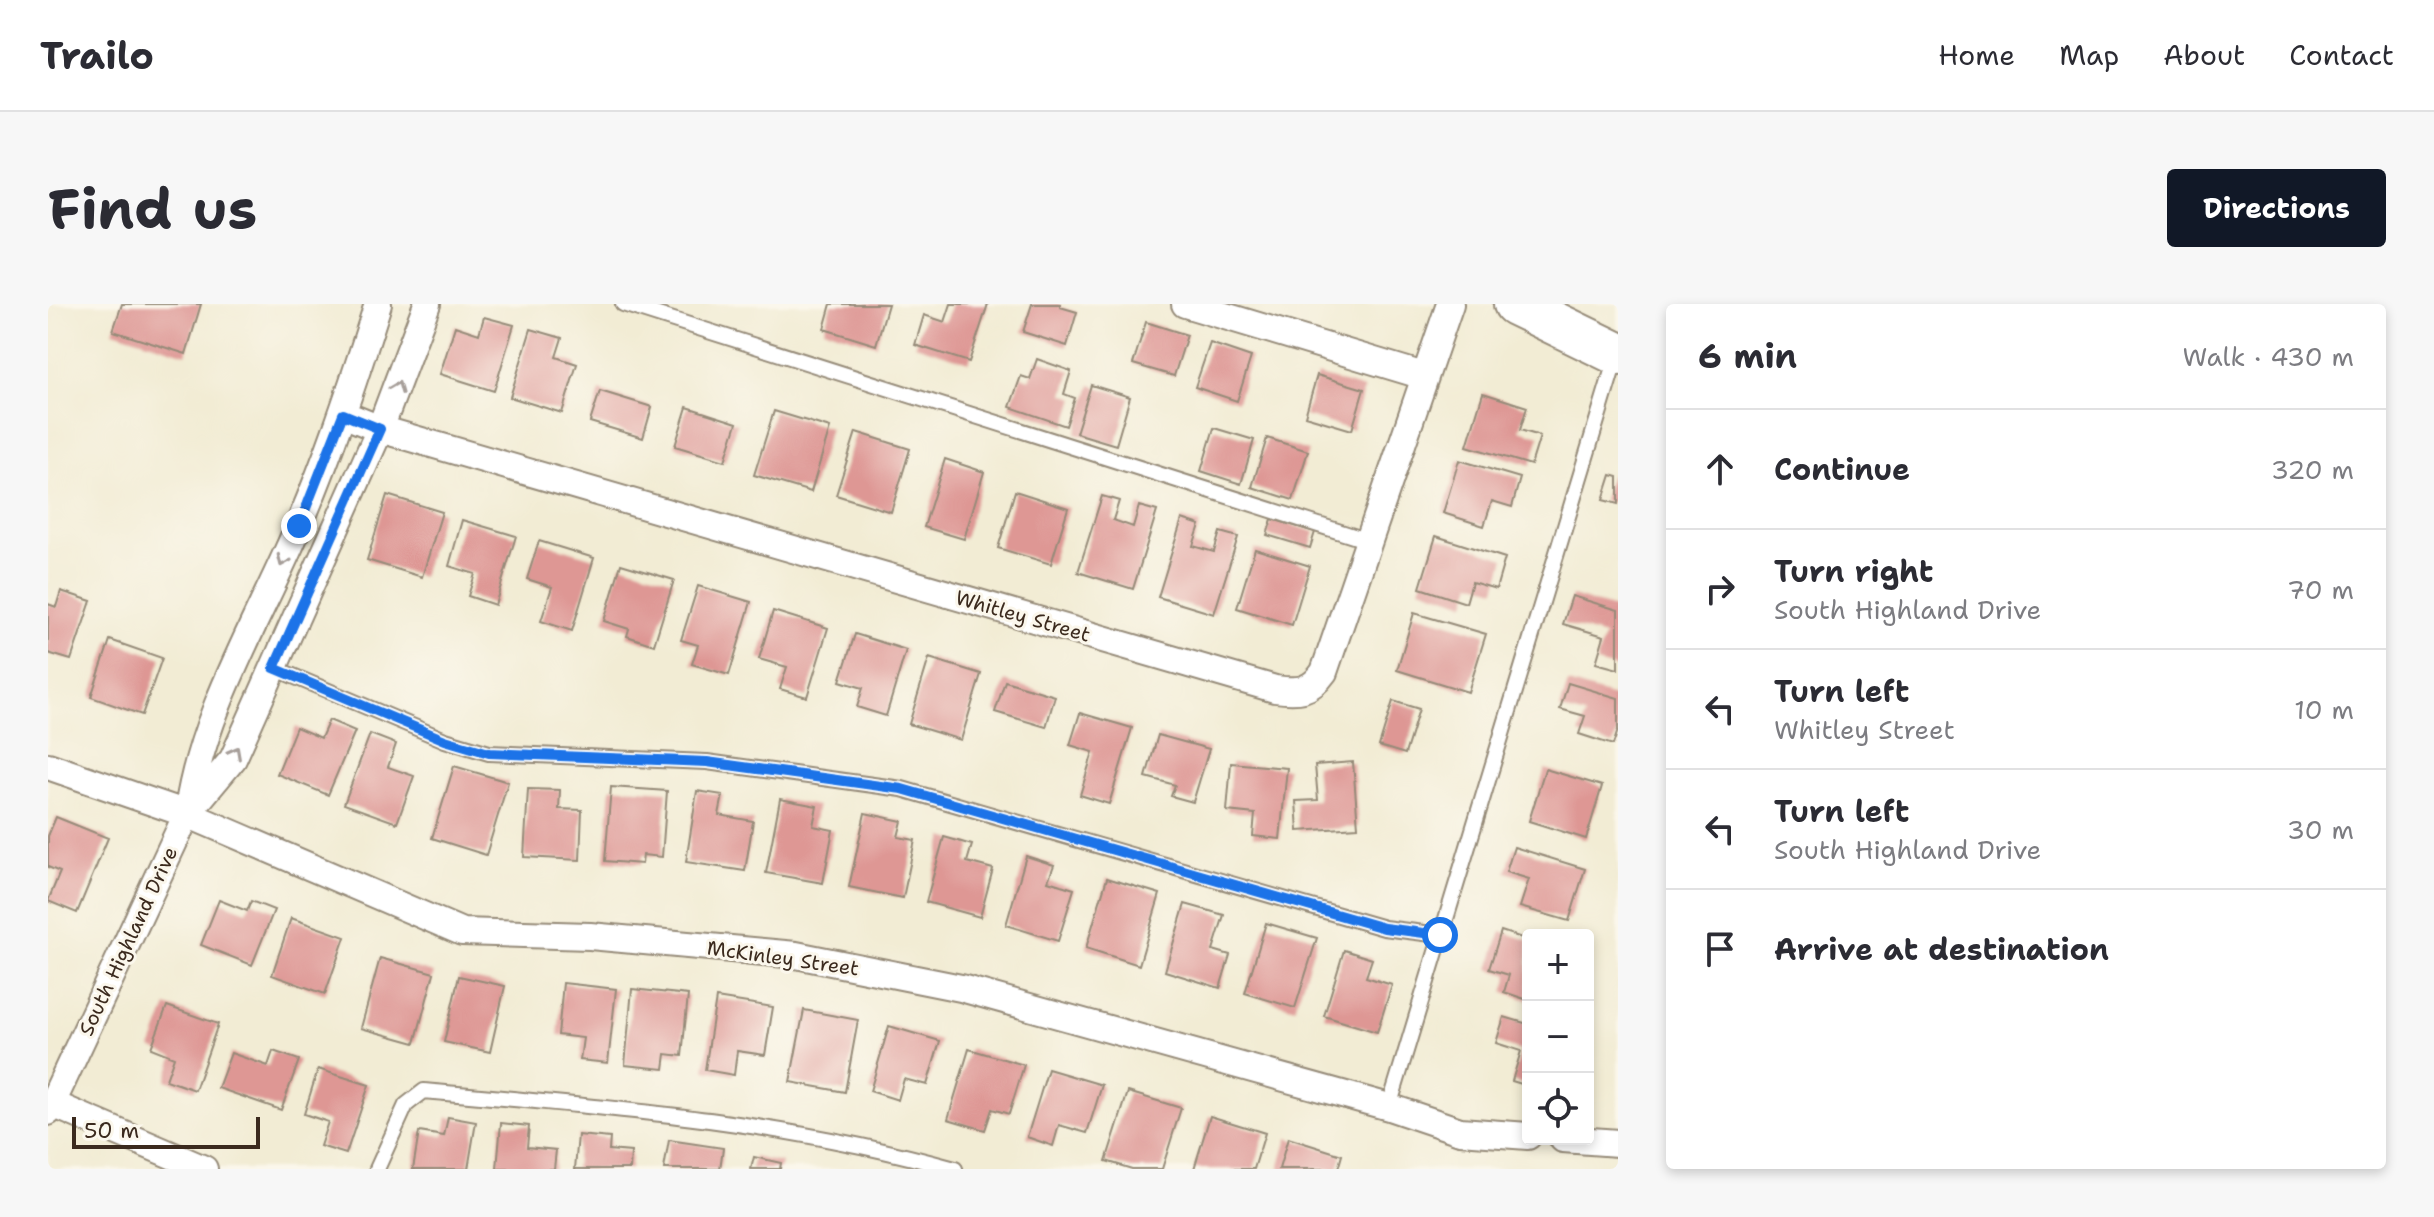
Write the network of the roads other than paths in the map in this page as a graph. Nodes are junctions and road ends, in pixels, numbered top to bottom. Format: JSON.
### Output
{"nodes":[{"id":1,"x":378,"y":304,"type":"edge"},
{"id":2,"x":427,"y":304,"type":"edge"},
{"id":3,"x":623,"y":304,"type":"edge"},
{"id":4,"x":1185,"y":304,"type":"edge"},
{"id":5,"x":1450,"y":304,"type":"edge"},
{"id":6,"x":1515,"y":304,"type":"edge"},
{"id":7,"x":1618,"y":354,"type":"edge"},
{"id":8,"x":1424,"y":376,"type":"junction"},
{"id":9,"x":343,"y":414,"type":"junction"},
{"id":10,"x":380,"y":429,"type":"junction"},
{"id":11,"x":1369,"y":541,"type":"junction"},
{"id":12,"x":274,"y":668,"type":"junction"},
{"id":13,"x":48,"y":766,"type":"edge"},
{"id":14,"x":187,"y":814,"type":"junction"},
{"id":15,"x":1440,"y":935,"type":"junction"},
{"id":16,"x":49,"y":1106,"type":"edge"},
{"id":17,"x":1389,"y":1107,"type":"junction"},
{"id":18,"x":1522,"y":1136,"type":"edge"},
{"id":19,"x":1594,"y":1141,"type":"edge"},
{"id":20,"x":1618,"y":1143,"type":"edge"},
{"id":21,"x":204,"y":1169,"type":"edge"},
{"id":22,"x":377,"y":1169,"type":"edge"},
{"id":23,"x":955,"y":1169,"type":"edge"}],
"edges":[{"from":1,"to":9,"type":"street","name":"South Highland Drive"},
{"from":10,"to":2,"type":"street","name":"South Highland Drive","one_way":true},
{"from":3,"to":11,"type":"lane"},
{"from":4,"to":8,"type":"street"},
{"from":5,"to":8,"type":"street","name":"Whitley Street"},
{"from":6,"to":7,"type":"main road"},
{"from":7,"to":15,"type":"lane"},
{"from":8,"to":11,"type":"street","name":"Whitley Street"},
{"from":9,"to":10,"type":"street","name":"Whitley Street"},
{"from":9,"to":14,"type":"street","name":"South Highland Drive","one_way":true},
{"from":10,"to":11,"type":"street","name":"Whitley Street"},
{"from":10,"to":12,"type":"street","name":"South Highland Drive"},
{"from":14,"to":12,"type":"street","name":"South Highland Drive","one_way":true},
{"from":12,"to":15,"type":"lane"},
{"from":13,"to":14,"type":"street","name":"McKinley Street"},
{"from":14,"to":16,"type":"street","name":"South Highland Drive"},
{"from":14,"to":17,"type":"street","name":"McKinley Street"},
{"from":15,"to":17,"type":"lane"},
{"from":16,"to":21,"type":"street"},
{"from":17,"to":18,"type":"street","name":"McKinley Street"},
{"from":19,"to":20,"type":"street"},
{"from":22,"to":23,"type":"lane"}]}
